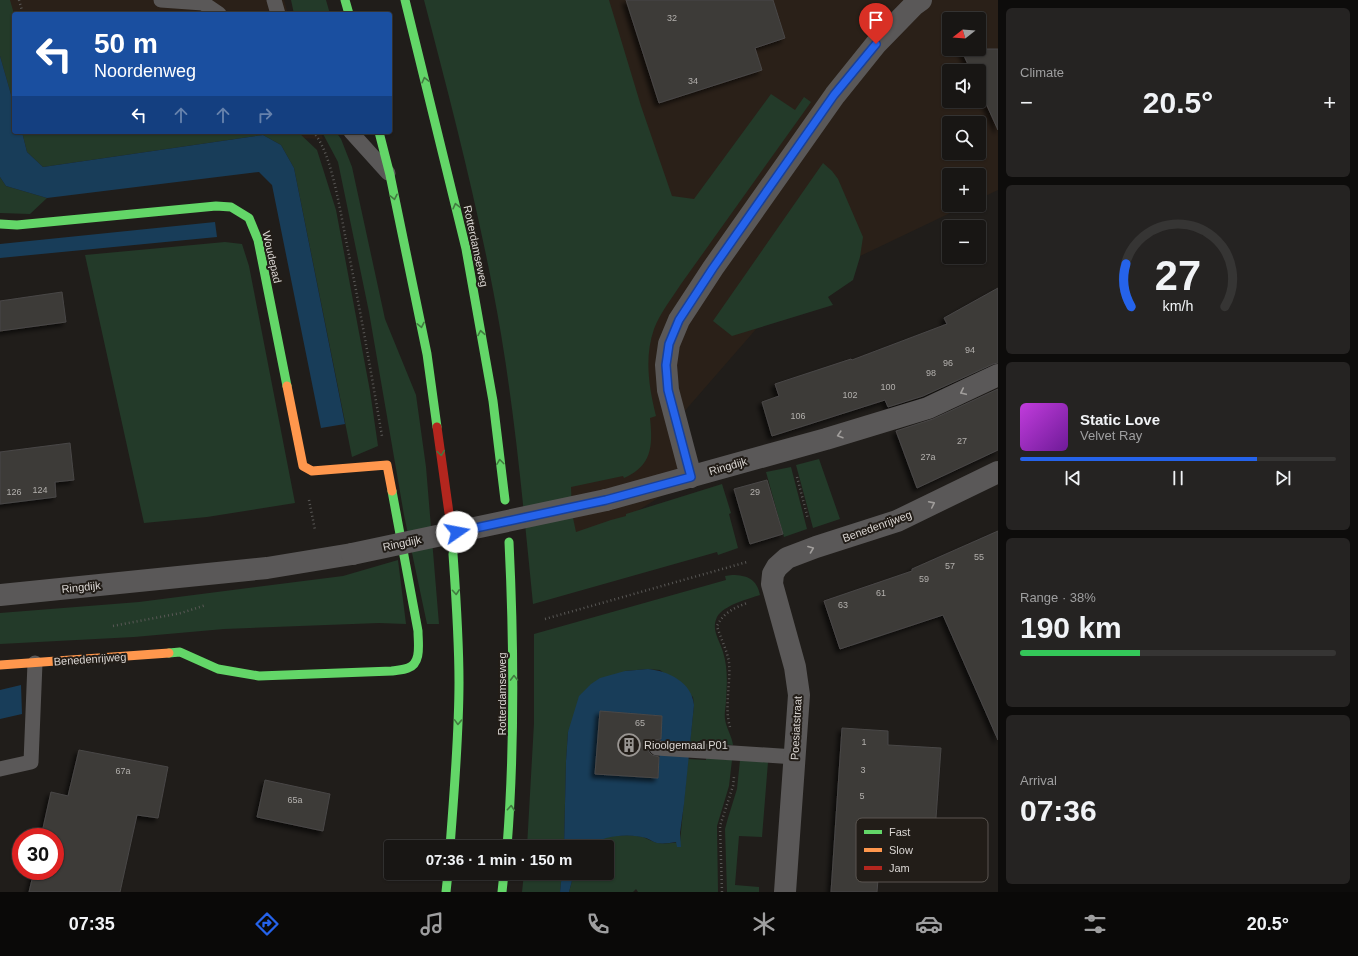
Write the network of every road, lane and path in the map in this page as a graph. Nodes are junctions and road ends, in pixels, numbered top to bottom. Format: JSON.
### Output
{"nodes":[{"id":1,"x":19,"y":0,"type":"edge"},
{"id":2,"x":161,"y":0,"type":"edge"},
{"id":3,"x":274,"y":0,"type":"edge"},
{"id":4,"x":346,"y":0,"type":"edge"},
{"id":5,"x":405,"y":0,"type":"edge"},
{"id":6,"x":920,"y":0,"type":"edge"},
{"id":7,"x":203,"y":1,"type":"edge"},
{"id":8,"x":22,"y":12,"type":"edge"},
{"id":9,"x":217,"y":12,"type":"edge"},
{"id":10,"x":277,"y":12,"type":"edge"},
{"id":11,"x":349,"y":12,"type":"edge"},
{"id":12,"x":315,"y":134,"type":"edge"},
{"id":13,"x":353,"y":134,"type":"edge"},
{"id":14,"x":380,"y":134,"type":"edge"},
{"id":15,"x":390,"y":175,"type":"junction"},
{"id":16,"x":0,"y":224,"type":"edge"},
{"id":17,"x":998,"y":375,"type":"edge"},
{"id":18,"x":387,"y":465,"type":"junction"},
{"id":19,"x":303,"y":466,"type":"junction"},
{"id":20,"x":998,"y":472,"type":"edge"},
{"id":21,"x":796,"y":474,"type":"dead end"},
{"id":22,"x":691,"y":477,"type":"junction"},
{"id":23,"x":802,"y":496,"type":"dead end"},
{"id":24,"x":505,"y":500,"type":"dead end"},
{"id":25,"x":449,"y":512,"type":"dead end"},
{"id":26,"x":509,"y":542,"type":"dead end"},
{"id":27,"x":453,"y":554,"type":"dead end"},
{"id":28,"x":320,"y":560,"type":"junction"},
{"id":29,"x":777,"y":567,"type":"joint"},
{"id":30,"x":722,"y":570,"type":"dead end"},
{"id":31,"x":0,"y":595,"type":"edge"},
{"id":32,"x":209,"y":604,"type":"dead end"},
{"id":33,"x":545,"y":619,"type":"dead end"},
{"id":34,"x":112,"y":626,"type":"dead end"},
{"id":35,"x":35,"y":663,"type":"junction"},
{"id":36,"x":0,"y":666,"type":"edge"},
{"id":37,"x":657,"y":748,"type":"dead end"},
{"id":38,"x":795,"y":757,"type":"junction"},
{"id":39,"x":0,"y":769,"type":"edge"},
{"id":40,"x":451,"y":840,"type":"edge"},
{"id":41,"x":508,"y":840,"type":"edge"},
{"id":42,"x":447,"y":880,"type":"edge"},
{"id":43,"x":503,"y":880,"type":"edge"},
{"id":44,"x":446,"y":892,"type":"edge"},
{"id":45,"x":502,"y":892,"type":"edge"},
{"id":46,"x":785,"y":892,"type":"edge"}],
"edges":[{"from":1,"to":8,"type":"path"},
{"from":2,"to":7,"type":"lane"},
{"from":3,"to":10,"type":"lane"},
{"from":4,"to":11,"type":"main road"},
{"from":24,"to":5,"type":"main road","name":"Rotterdamseweg","one_way":true},
{"from":6,"to":22,"type":"street"},
{"from":7,"to":9,"type":"lane"},
{"from":12,"to":18,"type":"path"},
{"from":13,"to":15,"type":"lane"},
{"from":14,"to":15,"type":"main road"},
{"from":15,"to":25,"type":"main road","one_way":true},
{"from":16,"to":19,"type":"main road","name":"Woudepad"},
{"from":17,"to":22,"type":"street","name":"Ringdijk","one_way":true},
{"from":18,"to":19,"type":"main road"},
{"from":18,"to":35,"type":"main road","name":"Benedenrijweg"},
{"from":19,"to":28,"type":"path"},
{"from":29,"to":20,"type":"street","name":"Benedenrijweg","one_way":true},
{"from":21,"to":23,"type":"path"},
{"from":22,"to":28,"type":"street","name":"Ringdijk","bridge":true},
{"from":41,"to":26,"type":"main road","name":"Rotterdamseweg","one_way":true},
{"from":27,"to":40,"type":"main road","one_way":true},
{"from":28,"to":31,"type":"street","name":"Ringdijk"},
{"from":29,"to":38,"type":"street","name":"Poesiatstraat"},
{"from":30,"to":33,"type":"path"},
{"from":32,"to":34,"type":"path"},
{"from":35,"to":36,"type":"main road","name":"Benedenrijweg"},
{"from":35,"to":39,"type":"lane"},
{"from":37,"to":38,"type":"lane"},
{"from":38,"to":46,"type":"street","name":"Poesiatstraat"},
{"from":42,"to":44,"type":"main road"},
{"from":43,"to":45,"type":"main road"}]}
